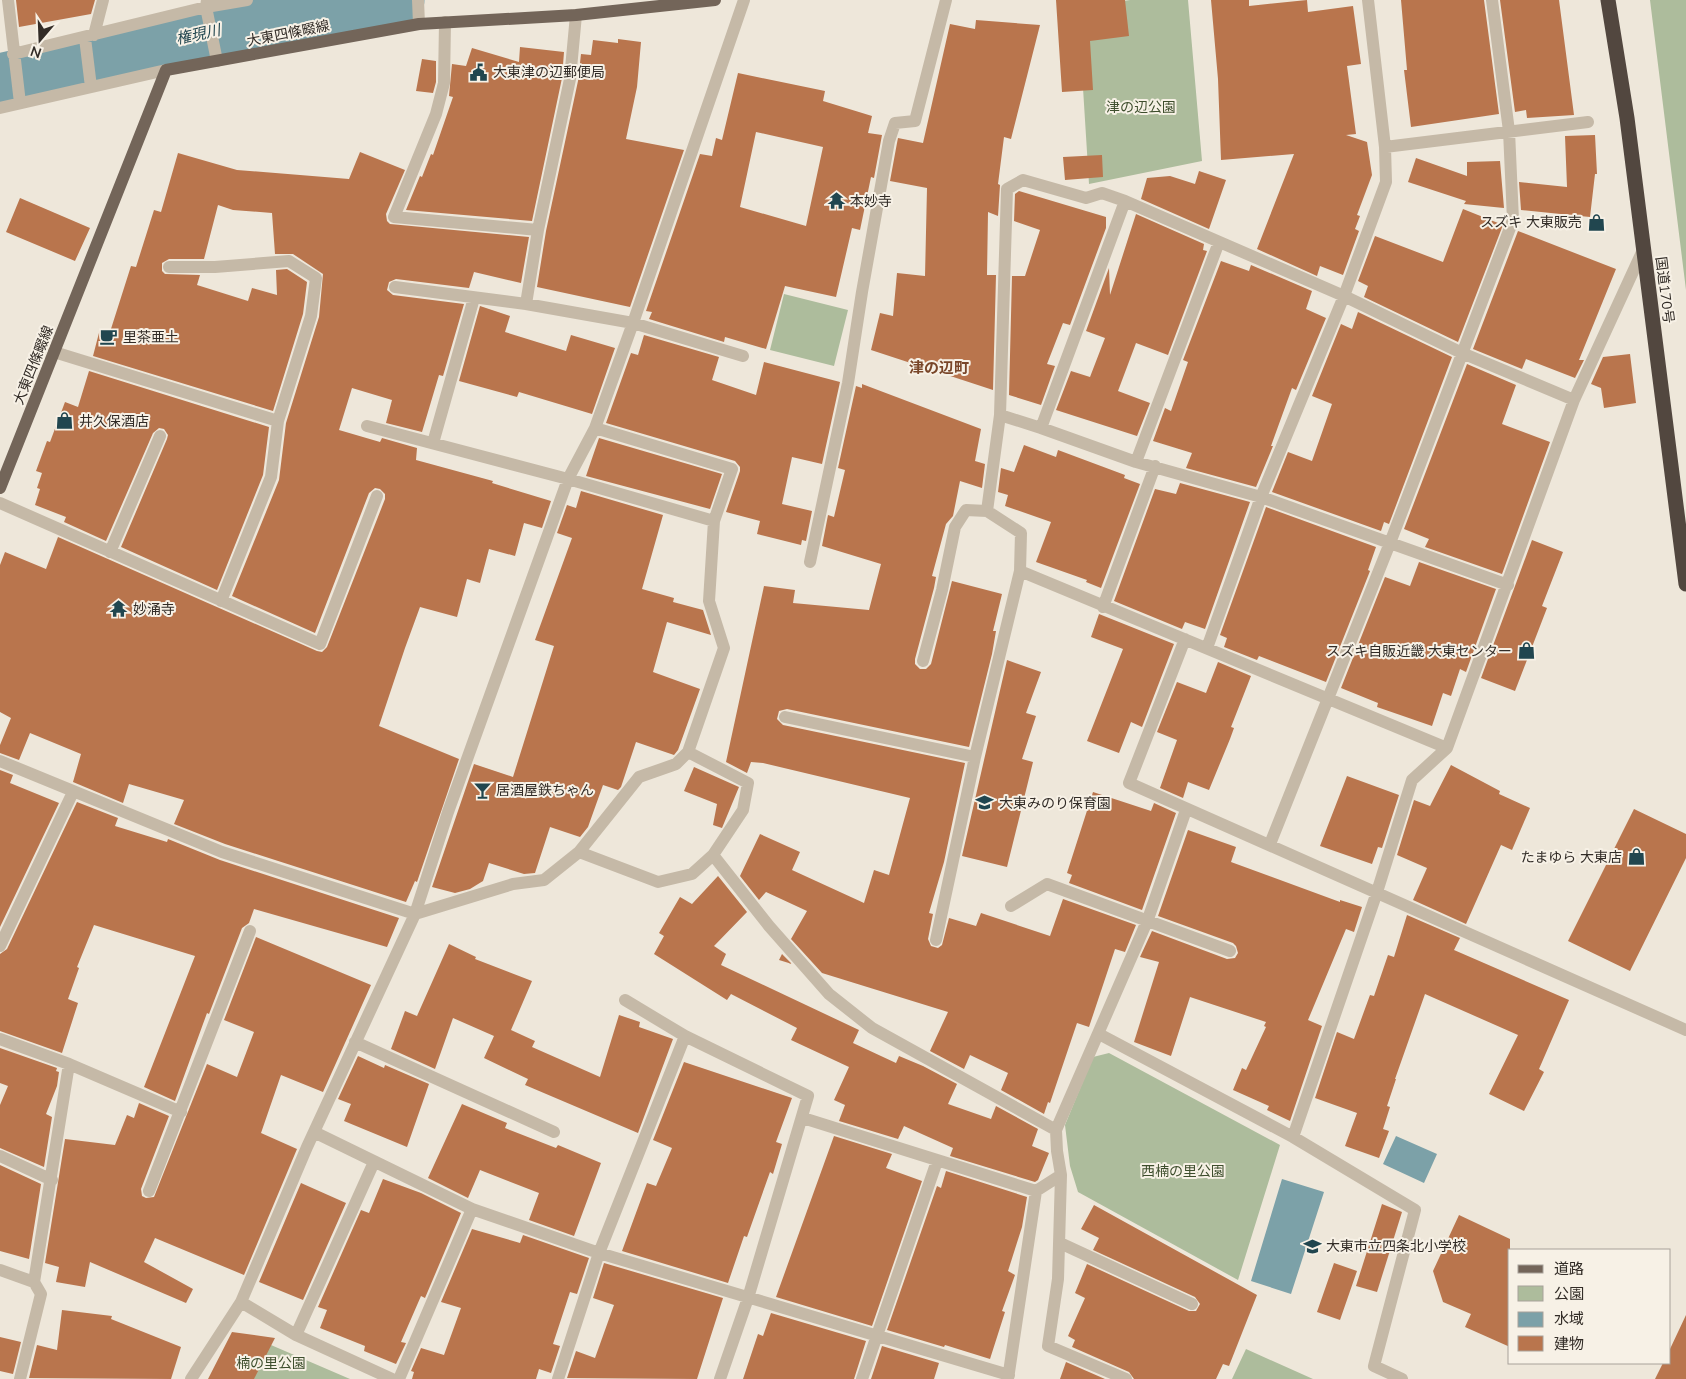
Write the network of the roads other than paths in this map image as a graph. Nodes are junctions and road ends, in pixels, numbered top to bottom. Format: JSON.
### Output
{"nodes":[{"id":1,"x":8,"y":0,"type":"edge"},
{"id":2,"x":103,"y":0,"type":"edge"},
{"id":3,"x":247,"y":0,"type":"edge"},
{"id":4,"x":418,"y":0,"type":"edge"},
{"id":5,"x":715,"y":0,"type":"edge"},
{"id":6,"x":744,"y":0,"type":"edge"},
{"id":7,"x":946,"y":0,"type":"edge"},
{"id":8,"x":1368,"y":0,"type":"edge"},
{"id":9,"x":1492,"y":0,"type":"edge"},
{"id":10,"x":1608,"y":0,"type":"edge"},
{"id":11,"x":207,"y":7,"type":"edge"},
{"id":12,"x":576,"y":14,"type":"junction"},
{"id":13,"x":445,"y":22,"type":"junction"},
{"id":14,"x":419,"y":23,"type":"junction"},
{"id":15,"x":88,"y":38,"type":"junction"},
{"id":16,"x":14,"y":56,"type":"junction"},
{"id":17,"x":217,"y":61,"type":"junction"},
{"id":18,"x":166,"y":70,"type":"junction"},
{"id":19,"x":90,"y":86,"type":"junction"},
{"id":20,"x":20,"y":102,"type":"junction"},
{"id":21,"x":0,"y":108,"type":"edge"},
{"id":22,"x":1588,"y":122,"type":"dead end"},
{"id":23,"x":1509,"y":131,"type":"junction"},
{"id":24,"x":1385,"y":147,"type":"junction"},
{"id":25,"x":1124,"y":200,"type":"junction"},
{"id":26,"x":538,"y":230,"type":"junction"},
{"id":27,"x":1219,"y":242,"type":"junction"},
{"id":28,"x":1643,"y":250,"type":"junction"},
{"id":29,"x":169,"y":267,"type":"dead end"},
{"id":30,"x":395,"y":286,"type":"dead end"},
{"id":31,"x":1344,"y":296,"type":"junction"},
{"id":32,"x":474,"y":298,"type":"junction"},
{"id":33,"x":526,"y":304,"type":"junction"},
{"id":34,"x":633,"y":323,"type":"junction"},
{"id":35,"x":54,"y":352,"type":"junction"},
{"id":36,"x":1462,"y":352,"type":"junction"},
{"id":37,"x":743,"y":356,"type":"dead end"},
{"id":38,"x":1574,"y":400,"type":"junction"},
{"id":39,"x":1000,"y":415,"type":"junction"},
{"id":40,"x":278,"y":421,"type":"junction"},
{"id":41,"x":368,"y":426,"type":"dead end"},
{"id":42,"x":595,"y":428,"type":"junction"},
{"id":43,"x":1041,"y":428,"type":"junction"},
{"id":44,"x":160,"y":436,"type":"dead end"},
{"id":45,"x":433,"y":443,"type":"junction"},
{"id":46,"x":1136,"y":462,"type":"junction"},
{"id":47,"x":1155,"y":466,"type":"junction"},
{"id":48,"x":568,"y":479,"type":"junction"},
{"id":49,"x":0,"y":488,"type":"edge"},
{"id":50,"x":377,"y":496,"type":"dead end"},
{"id":51,"x":1261,"y":497,"type":"junction"},
{"id":52,"x":0,"y":503,"type":"edge"},
{"id":53,"x":987,"y":511,"type":"junction"},
{"id":54,"x":714,"y":521,"type":"junction"},
{"id":55,"x":1390,"y":543,"type":"junction"},
{"id":56,"x":110,"y":552,"type":"junction"},
{"id":57,"x":810,"y":562,"type":"dead end"},
{"id":58,"x":1020,"y":572,"type":"junction"},
{"id":59,"x":1686,"y":584,"type":"edge"},
{"id":60,"x":1508,"y":585,"type":"junction"},
{"id":61,"x":221,"y":601,"type":"junction"},
{"id":62,"x":1103,"y":607,"type":"junction"},
{"id":63,"x":1185,"y":639,"type":"junction"},
{"id":64,"x":1207,"y":648,"type":"junction"},
{"id":65,"x":923,"y":661,"type":"dead end"},
{"id":66,"x":1326,"y":699,"type":"junction"},
{"id":67,"x":784,"y":717,"type":"dead end"},
{"id":68,"x":1447,"y":748,"type":"junction"},
{"id":69,"x":688,"y":752,"type":"junction"},
{"id":70,"x":975,"y":757,"type":"junction"},
{"id":71,"x":0,"y":761,"type":"edge"},
{"id":72,"x":73,"y":792,"type":"junction"},
{"id":73,"x":1186,"y":810,"type":"junction"},
{"id":74,"x":1270,"y":844,"type":"junction"},
{"id":75,"x":579,"y":852,"type":"junction"},
{"id":76,"x":713,"y":856,"type":"junction"},
{"id":77,"x":1377,"y":892,"type":"junction"},
{"id":78,"x":1011,"y":906,"type":"dead end"},
{"id":79,"x":415,"y":914,"type":"junction"},
{"id":80,"x":1148,"y":919,"type":"junction"},
{"id":81,"x":250,"y":931,"type":"dead end"},
{"id":82,"x":936,"y":940,"type":"dead end"},
{"id":83,"x":0,"y":946,"type":"edge"},
{"id":84,"x":1230,"y":951,"type":"dead end"},
{"id":85,"x":625,"y":1000,"type":"dead end"},
{"id":86,"x":1686,"y":1030,"type":"edge"},
{"id":87,"x":1098,"y":1034,"type":"junction"},
{"id":88,"x":685,"y":1036,"type":"junction"},
{"id":89,"x":0,"y":1039,"type":"edge"},
{"id":90,"x":355,"y":1042,"type":"junction"},
{"id":91,"x":69,"y":1064,"type":"junction"},
{"id":92,"x":181,"y":1112,"type":"junction"},
{"id":93,"x":804,"y":1118,"type":"junction"},
{"id":94,"x":1056,"y":1130,"type":"junction"},
{"id":95,"x":314,"y":1132,"type":"junction"},
{"id":96,"x":554,"y":1132,"type":"dead end"},
{"id":97,"x":1293,"y":1137,"type":"junction"},
{"id":98,"x":0,"y":1156,"type":"edge"},
{"id":99,"x":937,"y":1160,"type":"junction"},
{"id":100,"x":374,"y":1162,"type":"junction"},
{"id":101,"x":1062,"y":1175,"type":"junction"},
{"id":102,"x":52,"y":1180,"type":"junction"},
{"id":103,"x":149,"y":1190,"type":"dead end"},
{"id":104,"x":1036,"y":1191,"type":"junction"},
{"id":105,"x":472,"y":1209,"type":"junction"},
{"id":106,"x":1060,"y":1244,"type":"junction"},
{"id":107,"x":599,"y":1253,"type":"junction"},
{"id":108,"x":0,"y":1270,"type":"edge"},
{"id":109,"x":34,"y":1282,"type":"junction"},
{"id":110,"x":748,"y":1298,"type":"junction"},
{"id":111,"x":241,"y":1302,"type":"junction"},
{"id":112,"x":1192,"y":1304,"type":"dead end"},
{"id":113,"x":296,"y":1335,"type":"junction"},
{"id":114,"x":875,"y":1337,"type":"junction"},
{"id":115,"x":1009,"y":1377,"type":"edge"},
{"id":116,"x":20,"y":1379,"type":"edge"},
{"id":117,"x":191,"y":1379,"type":"edge"},
{"id":118,"x":392,"y":1379,"type":"edge"},
{"id":119,"x":398,"y":1379,"type":"edge"},
{"id":120,"x":558,"y":1379,"type":"edge"},
{"id":121,"x":720,"y":1379,"type":"edge"},
{"id":122,"x":862,"y":1379,"type":"edge"},
{"id":123,"x":1126,"y":1379,"type":"edge"},
{"id":124,"x":1402,"y":1379,"type":"edge"}],
"edges":[{"from":1,"to":16,"type":"street"},
{"from":2,"to":15,"type":"street"},
{"from":3,"to":11,"type":"street"},
{"from":4,"to":14,"type":"street"},
{"from":5,"to":12,"type":"main road","name":"大東四條畷線"},
{"from":6,"to":34,"type":"street"},
{"from":7,"to":57,"type":"street"},
{"from":8,"to":24,"type":"street"},
{"from":9,"to":23,"type":"street"},
{"from":10,"to":28,"type":"highway","name":"国道170号"},
{"from":11,"to":15,"type":"street"},
{"from":11,"to":17,"type":"street"},
{"from":12,"to":13,"type":"main road","name":"大東四條畷線"},
{"from":12,"to":26,"type":"street"},
{"from":13,"to":14,"type":"main road","name":"大東四條畷線"},
{"from":13,"to":26,"type":"street"},
{"from":14,"to":17,"type":"main road","name":"大東四條畷線"},
{"from":15,"to":16,"type":"street"},
{"from":15,"to":19,"type":"street"},
{"from":16,"to":20,"type":"street"},
{"from":17,"to":18,"type":"main road","name":"大東四條畷線"},
{"from":18,"to":19,"type":"street"},
{"from":18,"to":35,"type":"main road","name":"大東四條畷線"},
{"from":19,"to":20,"type":"street"},
{"from":20,"to":21,"type":"street"},
{"from":22,"to":23,"type":"street"},
{"from":23,"to":24,"type":"street"},
{"from":23,"to":36,"type":"street"},
{"from":24,"to":31,"type":"street"},
{"from":25,"to":27,"type":"street"},
{"from":25,"to":39,"type":"street"},
{"from":25,"to":43,"type":"street"},
{"from":26,"to":33,"type":"street"},
{"from":27,"to":31,"type":"street"},
{"from":27,"to":46,"type":"street"},
{"from":28,"to":38,"type":"street"},
{"from":28,"to":59,"type":"highway","name":"国道170号"},
{"from":29,"to":40,"type":"street"},
{"from":30,"to":32,"type":"street"},
{"from":31,"to":36,"type":"street"},
{"from":31,"to":51,"type":"street"},
{"from":32,"to":33,"type":"street"},
{"from":32,"to":45,"type":"street"},
{"from":33,"to":34,"type":"street"},
{"from":34,"to":37,"type":"street"},
{"from":34,"to":42,"type":"street"},
{"from":35,"to":40,"type":"street"},
{"from":35,"to":49,"type":"main road","name":"大東四條畷線"},
{"from":36,"to":38,"type":"street"},
{"from":36,"to":55,"type":"street"},
{"from":38,"to":60,"type":"street"},
{"from":39,"to":43,"type":"street"},
{"from":39,"to":53,"type":"street"},
{"from":40,"to":61,"type":"street"},
{"from":41,"to":45,"type":"street"},
{"from":42,"to":48,"type":"street"},
{"from":42,"to":54,"type":"street"},
{"from":43,"to":46,"type":"street"},
{"from":44,"to":56,"type":"street"},
{"from":45,"to":48,"type":"street"},
{"from":46,"to":47,"type":"street"},
{"from":47,"to":51,"type":"street"},
{"from":47,"to":62,"type":"street"},
{"from":48,"to":54,"type":"street"},
{"from":48,"to":79,"type":"street"},
{"from":50,"to":61,"type":"street"},
{"from":51,"to":55,"type":"street"},
{"from":51,"to":64,"type":"street"},
{"from":52,"to":56,"type":"street"},
{"from":53,"to":58,"type":"street"},
{"from":53,"to":65,"type":"street"},
{"from":54,"to":69,"type":"street"},
{"from":55,"to":60,"type":"street"},
{"from":55,"to":66,"type":"street"},
{"from":56,"to":61,"type":"street"},
{"from":58,"to":62,"type":"street"},
{"from":58,"to":70,"type":"street"},
{"from":60,"to":68,"type":"street"},
{"from":62,"to":63,"type":"street"},
{"from":63,"to":64,"type":"street"},
{"from":63,"to":73,"type":"street"},
{"from":64,"to":66,"type":"street"},
{"from":66,"to":68,"type":"street"},
{"from":66,"to":74,"type":"street"},
{"from":67,"to":70,"type":"street"},
{"from":68,"to":77,"type":"street"},
{"from":69,"to":75,"type":"street"},
{"from":69,"to":76,"type":"street"},
{"from":70,"to":82,"type":"street"},
{"from":71,"to":72,"type":"street"},
{"from":72,"to":79,"type":"street"},
{"from":72,"to":83,"type":"street"},
{"from":73,"to":74,"type":"street"},
{"from":73,"to":80,"type":"street"},
{"from":74,"to":77,"type":"street"},
{"from":75,"to":76,"type":"street"},
{"from":75,"to":79,"type":"street"},
{"from":76,"to":94,"type":"street"},
{"from":77,"to":86,"type":"street"},
{"from":77,"to":97,"type":"street"},
{"from":78,"to":80,"type":"street"},
{"from":79,"to":90,"type":"street"},
{"from":80,"to":84,"type":"street"},
{"from":80,"to":87,"type":"street"},
{"from":81,"to":92,"type":"street"},
{"from":85,"to":88,"type":"street"},
{"from":87,"to":94,"type":"street"},
{"from":87,"to":97,"type":"street"},
{"from":88,"to":93,"type":"street"},
{"from":88,"to":107,"type":"street"},
{"from":89,"to":91,"type":"street"},
{"from":90,"to":95,"type":"street"},
{"from":90,"to":96,"type":"street"},
{"from":91,"to":92,"type":"street"},
{"from":91,"to":102,"type":"street"},
{"from":92,"to":103,"type":"street"},
{"from":93,"to":99,"type":"street"},
{"from":93,"to":110,"type":"street"},
{"from":94,"to":101,"type":"street"},
{"from":95,"to":100,"type":"street"},
{"from":95,"to":111,"type":"street"},
{"from":97,"to":124,"type":"street"},
{"from":98,"to":102,"type":"street"},
{"from":99,"to":104,"type":"street"},
{"from":99,"to":114,"type":"street"},
{"from":100,"to":105,"type":"street"},
{"from":100,"to":113,"type":"street"},
{"from":101,"to":104,"type":"street"},
{"from":101,"to":106,"type":"street"},
{"from":102,"to":109,"type":"street"},
{"from":104,"to":115,"type":"street"},
{"from":105,"to":107,"type":"street"},
{"from":105,"to":119,"type":"street"},
{"from":106,"to":112,"type":"street"},
{"from":106,"to":123,"type":"street"},
{"from":107,"to":110,"type":"street"},
{"from":107,"to":120,"type":"street"},
{"from":108,"to":109,"type":"street"},
{"from":109,"to":116,"type":"street"},
{"from":110,"to":114,"type":"street"},
{"from":110,"to":121,"type":"street"},
{"from":111,"to":113,"type":"street"},
{"from":111,"to":117,"type":"street"},
{"from":113,"to":118,"type":"street"},
{"from":114,"to":115,"type":"street"},
{"from":114,"to":122,"type":"street"}]}
